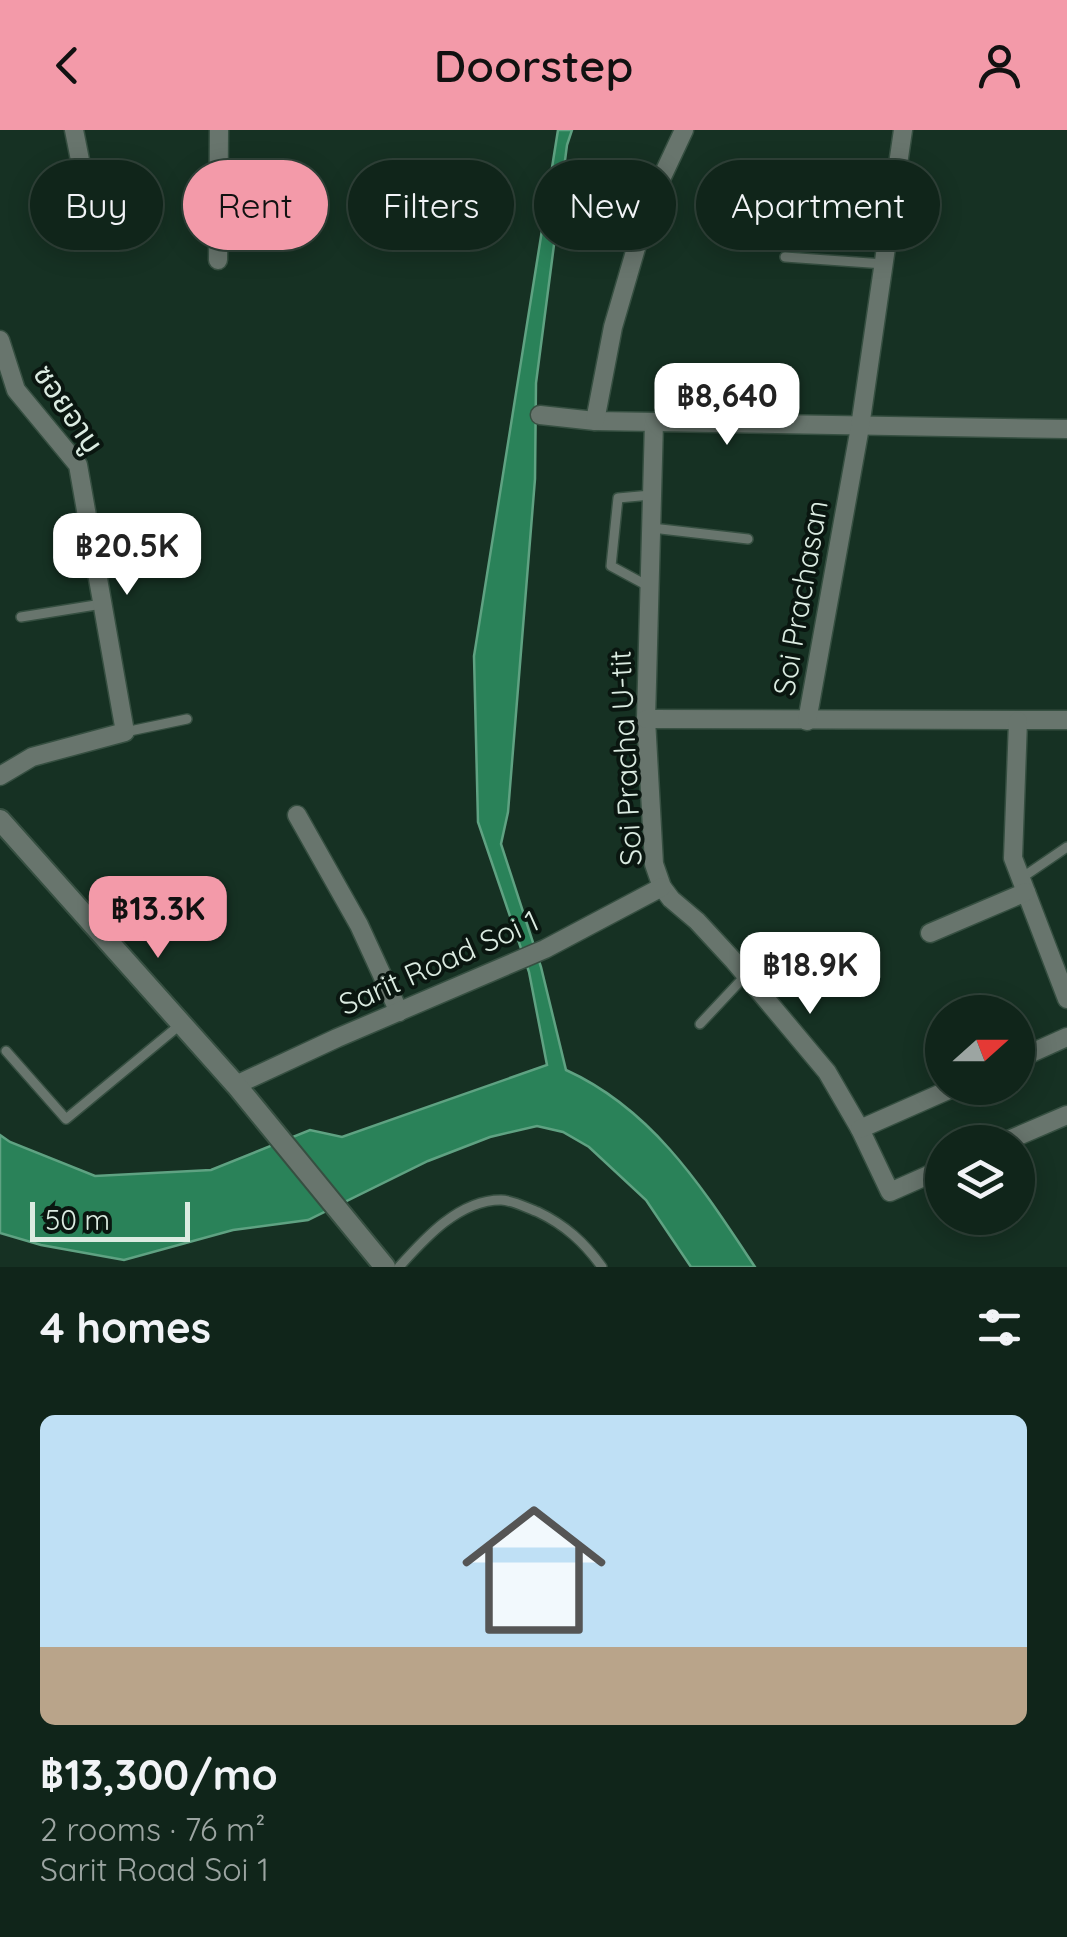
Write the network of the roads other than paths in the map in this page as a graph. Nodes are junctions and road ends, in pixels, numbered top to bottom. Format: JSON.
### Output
{"nodes":[{"id":1,"x":74,"y":130,"type":"edge"},
{"id":2,"x":218,"y":130,"type":"edge"},
{"id":3,"x":684,"y":130,"type":"edge"},
{"id":4,"x":903,"y":130,"type":"edge"},
{"id":5,"x":80,"y":160,"type":"edge"},
{"id":6,"x":785,"y":256,"type":"dead end"},
{"id":7,"x":218,"y":260,"type":"dead end"},
{"id":8,"x":884,"y":264,"type":"junction"},
{"id":9,"x":0,"y":340,"type":"edge"},
{"id":10,"x":540,"y":415,"type":"dead end"},
{"id":11,"x":595,"y":421,"type":"junction"},
{"id":12,"x":654,"y":422,"type":"junction"},
{"id":13,"x":860,"y":427,"type":"junction"},
{"id":14,"x":1067,"y":429,"type":"edge"},
{"id":15,"x":651,"y":495,"type":"junction"},
{"id":16,"x":650,"y":528,"type":"junction"},
{"id":17,"x":748,"y":539,"type":"dead end"},
{"id":18,"x":648,"y":586,"type":"junction"},
{"id":19,"x":104,"y":604,"type":"junction"},
{"id":20,"x":21,"y":617,"type":"dead end"},
{"id":21,"x":187,"y":719,"type":"dead end"},
{"id":22,"x":646,"y":719,"type":"junction"},
{"id":23,"x":1067,"y":720,"type":"edge"},
{"id":24,"x":807,"y":721,"type":"junction"},
{"id":25,"x":1018,"y":721,"type":"junction"},
{"id":26,"x":126,"y":732,"type":"junction"},
{"id":27,"x":0,"y":776,"type":"edge"},
{"id":28,"x":297,"y":814,"type":"dead end"},
{"id":29,"x":0,"y":820,"type":"edge"},
{"id":30,"x":1067,"y":847,"type":"edge"},
{"id":31,"x":1023,"y":885,"type":"junction"},
{"id":32,"x":662,"y":886,"type":"junction"},
{"id":33,"x":930,"y":933,"type":"dead end"},
{"id":34,"x":745,"y":976,"type":"junction"},
{"id":35,"x":1067,"y":998,"type":"edge"},
{"id":36,"x":399,"y":1012,"type":"junction"},
{"id":37,"x":181,"y":1024,"type":"junction"},
{"id":38,"x":700,"y":1024,"type":"dead end"},
{"id":39,"x":1067,"y":1037,"type":"edge"},
{"id":40,"x":6,"y":1051,"type":"dead end"},
{"id":41,"x":1035,"y":1051,"type":"edge"},
{"id":42,"x":236,"y":1086,"type":"junction"},
{"id":43,"x":925,"y":1100,"type":"edge"},
{"id":44,"x":1067,"y":1115,"type":"edge"},
{"id":45,"x":860,"y":1128,"type":"junction"},
{"id":46,"x":1035,"y":1129,"type":"edge"},
{"id":47,"x":925,"y":1177,"type":"edge"},
{"id":48,"x":385,"y":1267,"type":"edge"},
{"id":49,"x":399,"y":1267,"type":"edge"},
{"id":50,"x":602,"y":1267,"type":"edge"}],
"edges":[{"from":1,"to":5,"type":"street"},
{"from":2,"to":7,"type":"street"},
{"from":3,"to":11,"type":"street"},
{"from":4,"to":8,"type":"street","name":"Soi Prachasan"},
{"from":6,"to":8,"type":"lane"},
{"from":8,"to":13,"type":"street","name":"Soi Prachasan"},
{"from":9,"to":19,"type":"street","name":"ซอยอาบู"},
{"from":10,"to":11,"type":"street"},
{"from":11,"to":12,"type":"street"},
{"from":12,"to":13,"type":"street"},
{"from":12,"to":15,"type":"street","name":"Soi Pracha U-tit"},
{"from":13,"to":14,"type":"street"},
{"from":13,"to":24,"type":"street","name":"Soi Prachasan"},
{"from":15,"to":16,"type":"street","name":"Soi Pracha U-tit"},
{"from":15,"to":18,"type":"lane"},
{"from":16,"to":17,"type":"lane"},
{"from":16,"to":18,"type":"street","name":"Soi Pracha U-tit"},
{"from":18,"to":22,"type":"street","name":"Soi Pracha U-tit"},
{"from":19,"to":20,"type":"lane"},
{"from":19,"to":26,"type":"street","name":"ซอยอาบู"},
{"from":21,"to":26,"type":"lane"},
{"from":22,"to":24,"type":"street"},
{"from":22,"to":32,"type":"street","name":"Soi Pracha U-tit"},
{"from":23,"to":25,"type":"street"},
{"from":24,"to":25,"type":"street"},
{"from":25,"to":31,"type":"street"},
{"from":26,"to":27,"type":"street"},
{"from":28,"to":36,"type":"street"},
{"from":29,"to":37,"type":"street"},
{"from":30,"to":31,"type":"lane"},
{"from":31,"to":33,"type":"street"},
{"from":31,"to":35,"type":"street"},
{"from":32,"to":34,"type":"street","name":"Soi Pracha U-tit"},
{"from":32,"to":36,"type":"street","name":"Sarit Road Soi 1"},
{"from":34,"to":38,"type":"lane"},
{"from":34,"to":45,"type":"street","name":"Soi Pracha U-tit"},
{"from":36,"to":42,"type":"street","name":"Sarit Road Soi 1"},
{"from":37,"to":40,"type":"lane"},
{"from":37,"to":42,"type":"street"},
{"from":39,"to":41,"type":"street"},
{"from":42,"to":48,"type":"street"},
{"from":43,"to":45,"type":"street"},
{"from":44,"to":46,"type":"street"},
{"from":45,"to":47,"type":"street","name":"Soi Pracha U-tit"},
{"from":49,"to":50,"type":"lane"}]}
